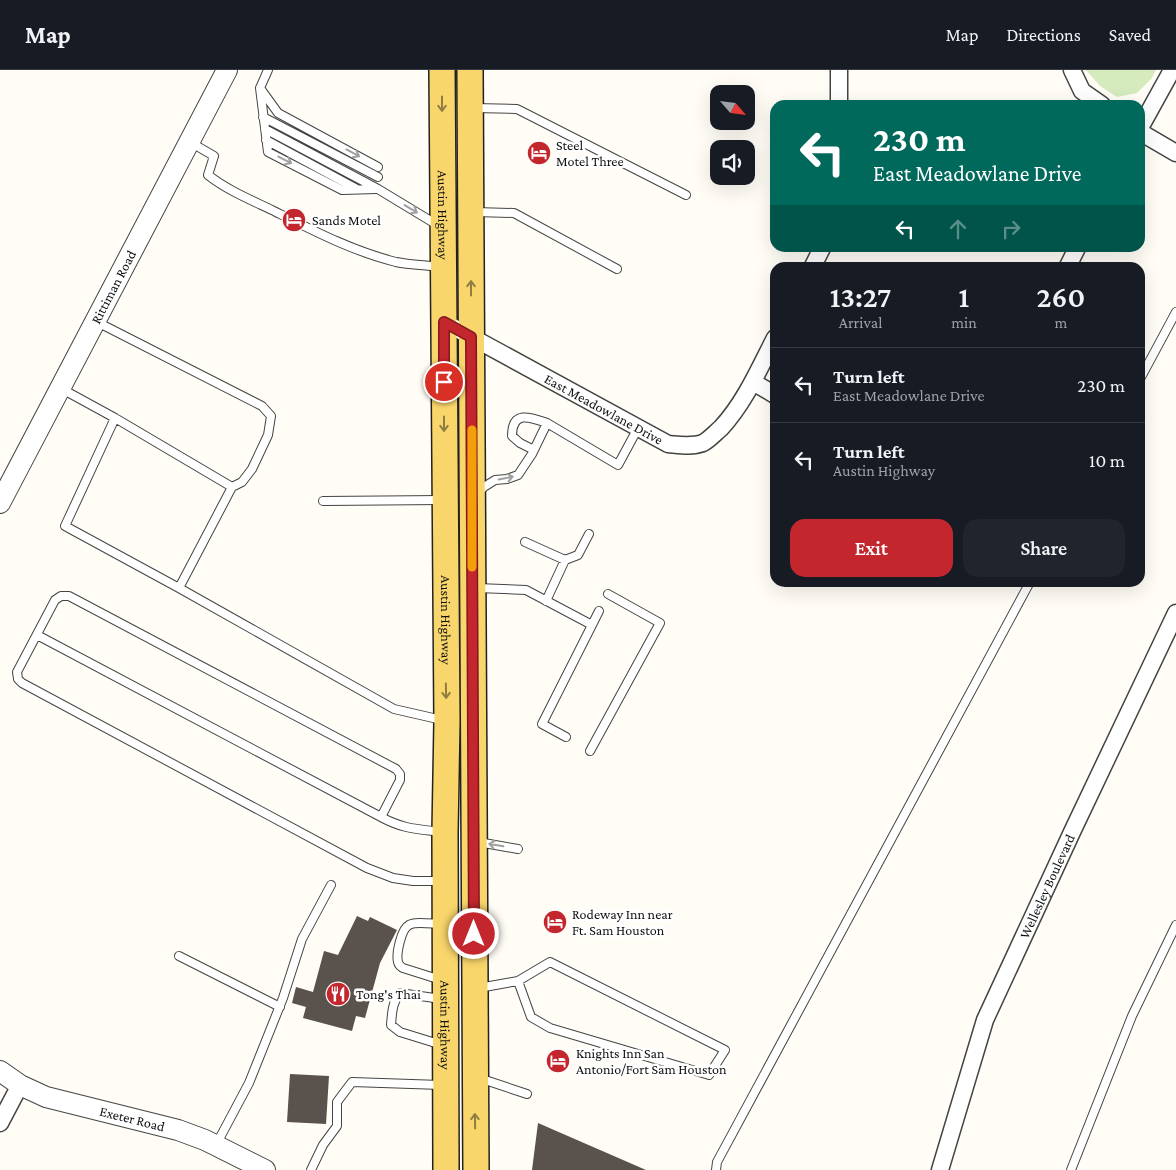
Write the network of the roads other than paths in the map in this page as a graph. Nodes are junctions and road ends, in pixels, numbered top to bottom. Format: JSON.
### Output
{"nodes":[{"id":1,"x":226,"y":70,"type":"edge"},
{"id":2,"x":268,"y":70,"type":"edge"},
{"id":3,"x":442,"y":70,"type":"edge"},
{"id":4,"x":470,"y":70,"type":"edge"},
{"id":5,"x":838,"y":70,"type":"edge"},
{"id":6,"x":1072,"y":70,"type":"edge"},
{"id":7,"x":1172,"y":70,"type":"edge"},
{"id":8,"x":260,"y":88,"type":"junction"},
{"id":9,"x":839,"y":100,"type":"edge"},
{"id":10,"x":1095,"y":100,"type":"edge"},
{"id":11,"x":470,"y":108,"type":"junction"},
{"id":12,"x":263,"y":117,"type":"junction"},
{"id":13,"x":1145,"y":119,"type":"edge"},
{"id":14,"x":265,"y":129,"type":"junction"},
{"id":15,"x":1145,"y":135,"type":"edge"},
{"id":16,"x":189,"y":141,"type":"junction"},
{"id":17,"x":1176,"y":153,"type":"edge"},
{"id":18,"x":378,"y":167,"type":"dead end"},
{"id":19,"x":378,"y":178,"type":"dead end"},
{"id":20,"x":378,"y":189,"type":"junction"},
{"id":21,"x":686,"y":195,"type":"dead end"},
{"id":22,"x":471,"y":212,"type":"junction"},
{"id":23,"x":443,"y":229,"type":"junction"},
{"id":24,"x":443,"y":267,"type":"junction"},
{"id":25,"x":618,"y":269,"type":"dead end"},
{"id":26,"x":1176,"y":312,"type":"edge"},
{"id":27,"x":95,"y":321,"type":"junction"},
{"id":28,"x":444,"y":322,"type":"junction"},
{"id":29,"x":471,"y":337,"type":"junction"},
{"id":30,"x":770,"y":348,"type":"edge"},
{"id":31,"x":1145,"y":370,"type":"edge"},
{"id":32,"x":752,"y":382,"type":"junction"},
{"id":33,"x":60,"y":388,"type":"junction"},
{"id":34,"x":770,"y":392,"type":"edge"},
{"id":35,"x":115,"y":418,"type":"junction"},
{"id":36,"x":547,"y":423,"type":"junction"},
{"id":37,"x":638,"y":428,"type":"junction"},
{"id":38,"x":534,"y":450,"type":"junction"},
{"id":39,"x":232,"y":487,"type":"junction"},
{"id":40,"x":444,"y":500,"type":"junction"},
{"id":41,"x":323,"y":501,"type":"dead end"},
{"id":42,"x":472,"y":501,"type":"junction"},
{"id":43,"x":0,"y":503,"type":"edge"},
{"id":44,"x":589,"y":534,"type":"dead end"},
{"id":45,"x":525,"y":542,"type":"dead end"},
{"id":46,"x":565,"y":560,"type":"junction"},
{"id":47,"x":1027,"y":587,"type":"edge"},
{"id":48,"x":179,"y":588,"type":"junction"},
{"id":49,"x":472,"y":588,"type":"junction"},
{"id":50,"x":608,"y":594,"type":"dead end"},
{"id":51,"x":546,"y":601,"type":"junction"},
{"id":52,"x":599,"y":610,"type":"dead end"},
{"id":53,"x":1176,"y":613,"type":"edge"},
{"id":54,"x":592,"y":625,"type":"junction"},
{"id":55,"x":37,"y":635,"type":"junction"},
{"id":56,"x":447,"y":721,"type":"junction"},
{"id":57,"x":566,"y":737,"type":"dead end"},
{"id":58,"x":590,"y":751,"type":"dead end"},
{"id":59,"x":381,"y":817,"type":"junction"},
{"id":60,"x":445,"y":832,"type":"junction"},
{"id":61,"x":473,"y":842,"type":"junction"},
{"id":62,"x":518,"y":849,"type":"dead end"},
{"id":63,"x":445,"y":881,"type":"junction"},
{"id":64,"x":331,"y":885,"type":"dead end"},
{"id":65,"x":445,"y":924,"type":"junction"},
{"id":66,"x":1176,"y":925,"type":"edge"},
{"id":67,"x":179,"y":956,"type":"dead end"},
{"id":68,"x":518,"y":981,"type":"junction"},
{"id":69,"x":474,"y":989,"type":"junction"},
{"id":70,"x":446,"y":991,"type":"junction"},
{"id":71,"x":280,"y":1007,"type":"junction"},
{"id":72,"x":446,"y":1046,"type":"junction"},
{"id":73,"x":0,"y":1071,"type":"edge"},
{"id":74,"x":474,"y":1076,"type":"junction"},
{"id":75,"x":20,"y":1085,"type":"junction"},
{"id":76,"x":446,"y":1085,"type":"junction"},
{"id":77,"x":527,"y":1094,"type":"dead end"},
{"id":78,"x":0,"y":1123,"type":"edge"},
{"id":79,"x":216,"y":1145,"type":"junction"},
{"id":80,"x":265,"y":1170,"type":"edge"},
{"id":81,"x":311,"y":1170,"type":"edge"},
{"id":82,"x":446,"y":1170,"type":"edge"},
{"id":83,"x":476,"y":1170,"type":"edge"},
{"id":84,"x":716,"y":1170,"type":"edge"},
{"id":85,"x":940,"y":1170,"type":"edge"},
{"id":86,"x":1071,"y":1170,"type":"edge"}],
"edges":[{"from":1,"to":16,"type":"street","name":"Rittiman Road"},
{"from":2,"to":8,"type":"lane"},
{"from":3,"to":23,"type":"main road","name":"Austin Highway","one_way":true},
{"from":4,"to":11,"type":"main road","name":"Austin Highway"},
{"from":5,"to":9,"type":"street"},
{"from":6,"to":10,"type":"street"},
{"from":7,"to":13,"type":"street"},
{"from":8,"to":12,"type":"lane"},
{"from":8,"to":18,"type":"lane","one_way":true},
{"from":11,"to":21,"type":"lane"},
{"from":11,"to":22,"type":"main road","name":"Austin Highway"},
{"from":12,"to":14,"type":"lane"},
{"from":12,"to":19,"type":"lane"},
{"from":14,"to":20,"type":"lane"},
{"from":14,"to":20,"type":"lane","one_way":true},
{"from":15,"to":17,"type":"street"},
{"from":16,"to":24,"type":"lane"},
{"from":16,"to":27,"type":"street","name":"Rittiman Road"},
{"from":20,"to":23,"type":"lane","one_way":true},
{"from":22,"to":25,"type":"lane"},
{"from":29,"to":22,"type":"main road","name":"Austin Highway","one_way":true},
{"from":23,"to":24,"type":"main road","name":"Austin Highway"},
{"from":24,"to":28,"type":"main road","name":"Austin Highway"},
{"from":26,"to":31,"type":"lane"},
{"from":27,"to":33,"type":"street","name":"Rittiman Road"},
{"from":27,"to":39,"type":"lane"},
{"from":28,"to":29,"type":"street","name":"East Meadowlane Drive"},
{"from":28,"to":40,"type":"main road","name":"Austin Highway","one_way":true},
{"from":29,"to":37,"type":"street","name":"East Meadowlane Drive"},
{"from":29,"to":42,"type":"main road","name":"Austin Highway"},
{"from":30,"to":32,"type":"street","name":"East Meadowlane Drive"},
{"from":32,"to":34,"type":"street"},
{"from":32,"to":37,"type":"street","name":"East Meadowlane Drive"},
{"from":33,"to":35,"type":"lane"},
{"from":33,"to":43,"type":"street","name":"Rittiman Road"},
{"from":35,"to":39,"type":"lane"},
{"from":35,"to":48,"type":"lane"},
{"from":36,"to":37,"type":"lane"},
{"from":36,"to":38,"type":"lane"},
{"from":36,"to":38,"type":"lane"},
{"from":42,"to":38,"type":"lane","one_way":true},
{"from":39,"to":48,"type":"lane"},
{"from":40,"to":41,"type":"lane"},
{"from":40,"to":56,"type":"main road","name":"Austin Highway","one_way":true},
{"from":42,"to":49,"type":"main road","name":"Austin Highway"},
{"from":44,"to":46,"type":"lane"},
{"from":45,"to":46,"type":"lane"},
{"from":46,"to":51,"type":"lane"},
{"from":47,"to":84,"type":"lane"},
{"from":48,"to":56,"type":"lane"},
{"from":49,"to":51,"type":"lane"},
{"from":49,"to":61,"type":"main road","name":"Austin Highway"},
{"from":50,"to":58,"type":"lane"},
{"from":51,"to":54,"type":"lane"},
{"from":52,"to":54,"type":"lane"},
{"from":53,"to":85,"type":"street","name":"Wellesley Boulevard"},
{"from":54,"to":57,"type":"lane"},
{"from":55,"to":59,"type":"lane"},
{"from":55,"to":59,"type":"lane"},
{"from":55,"to":63,"type":"lane"},
{"from":56,"to":60,"type":"main road","name":"Austin Highway"},
{"from":59,"to":60,"type":"lane"},
{"from":60,"to":63,"type":"main road","name":"Austin Highway"},
{"from":62,"to":61,"type":"lane","one_way":true},
{"from":61,"to":69,"type":"main road","name":"Austin Highway"},
{"from":63,"to":65,"type":"main road","name":"Austin Highway"},
{"from":64,"to":71,"type":"lane"},
{"from":65,"to":70,"type":"main road","name":"Austin Highway"},
{"from":65,"to":70,"type":"lane"},
{"from":66,"to":86,"type":"lane"},
{"from":67,"to":71,"type":"lane"},
{"from":68,"to":68,"type":"lane"},
{"from":68,"to":69,"type":"lane"},
{"from":69,"to":74,"type":"main road","name":"Austin Highway"},
{"from":70,"to":72,"type":"main road","name":"Austin Highway"},
{"from":70,"to":72,"type":"lane"},
{"from":71,"to":79,"type":"lane"},
{"from":72,"to":76,"type":"main road","name":"Austin Highway"},
{"from":73,"to":75,"type":"street","name":"Exeter Road"},
{"from":74,"to":77,"type":"lane"},
{"from":83,"to":74,"type":"main road","name":"Austin Highway","one_way":true},
{"from":75,"to":78,"type":"street"},
{"from":75,"to":79,"type":"street","name":"Exeter Road"},
{"from":76,"to":81,"type":"lane"},
{"from":76,"to":82,"type":"main road","name":"Austin Highway"},
{"from":79,"to":80,"type":"street","name":"Exeter Road"}]}
